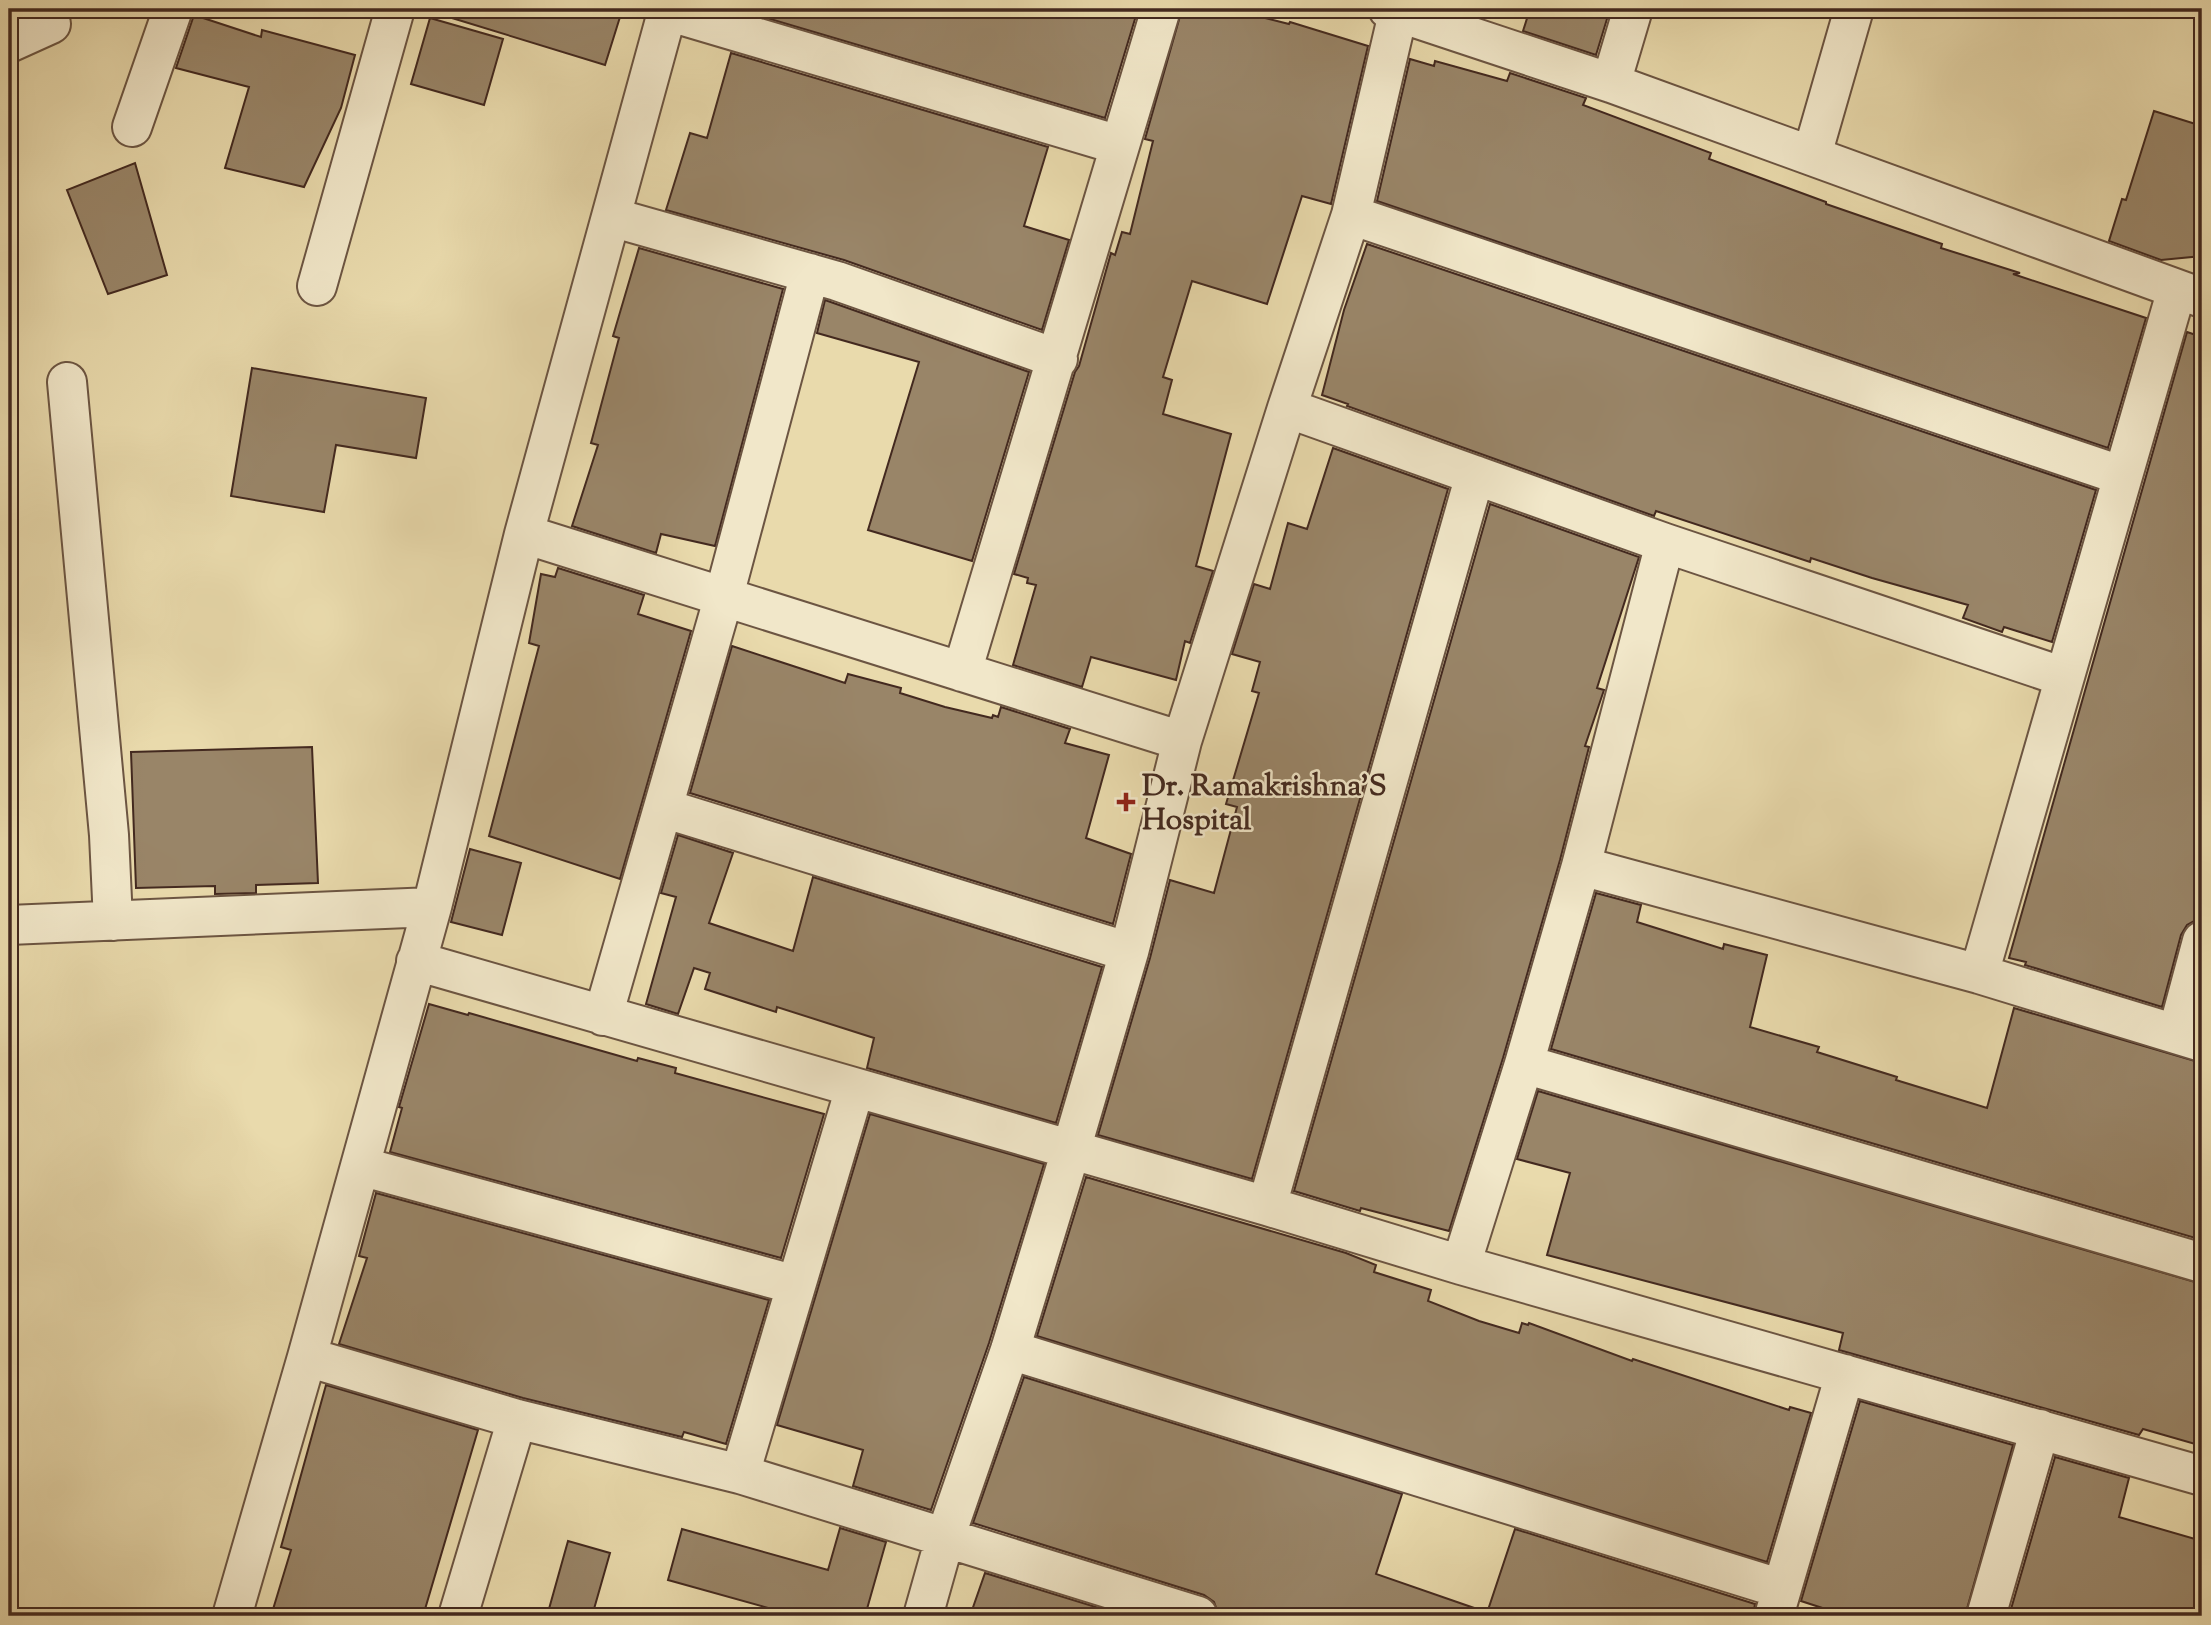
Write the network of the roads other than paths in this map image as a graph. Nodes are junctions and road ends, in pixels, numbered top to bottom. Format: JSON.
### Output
{"nodes":[{"id":1,"x":173,"y":9,"type":"edge"},
{"id":2,"x":395,"y":9,"type":"edge"},
{"id":3,"x":1161,"y":9,"type":"edge"},
{"id":4,"x":1633,"y":9,"type":"edge"},
{"id":5,"x":1854,"y":9,"type":"edge"},
{"id":6,"x":668,"y":10,"type":"edge"},
{"id":7,"x":1395,"y":10,"type":"edge"},
{"id":8,"x":51,"y":24,"type":"dead end"},
{"id":9,"x":9,"y":43,"type":"edge"},
{"id":10,"x":1611,"y":83,"type":"junction"},
{"id":11,"x":132,"y":127,"type":"dead end"},
{"id":12,"x":1119,"y":145,"type":"junction"},
{"id":13,"x":1812,"y":155,"type":"junction"},
{"id":14,"x":1351,"y":215,"type":"junction"},
{"id":15,"x":611,"y":217,"type":"junction"},
{"id":16,"x":810,"y":273,"type":"junction"},
{"id":17,"x":317,"y":286,"type":"dead end"},
{"id":18,"x":2189,"y":294,"type":"edge"},
{"id":19,"x":1058,"y":359,"type":"junction"},
{"id":20,"x":66,"y":382,"type":"dead end"},
{"id":21,"x":1287,"y":408,"type":"junction"},
{"id":22,"x":1475,"y":475,"type":"junction"},
{"id":23,"x":2123,"y":476,"type":"junction"},
{"id":24,"x":524,"y":534,"type":"junction"},
{"id":25,"x":1665,"y":543,"type":"junction"},
{"id":26,"x":724,"y":596,"type":"junction"},
{"id":27,"x":962,"y":671,"type":"junction"},
{"id":28,"x":2064,"y":677,"type":"junction"},
{"id":29,"x":1182,"y":741,"type":"junction"},
{"id":30,"x":663,"y":808,"type":"junction"},
{"id":31,"x":1581,"y":866,"type":"junction"},
{"id":32,"x":432,"y":907,"type":"junction"},
{"id":33,"x":113,"y":921,"type":"junction"},
{"id":34,"x":9,"y":925,"type":"edge"},
{"id":35,"x":2202,"y":941,"type":"edge"},
{"id":36,"x":1129,"y":952,"type":"junction"},
{"id":37,"x":416,"y":961,"type":"junction"},
{"id":38,"x":1979,"y":974,"type":"junction"},
{"id":39,"x":603,"y":1016,"type":"junction"},
{"id":40,"x":2190,"y":1038,"type":"edge"},
{"id":41,"x":1524,"y":1064,"type":"junction"},
{"id":42,"x":855,"y":1088,"type":"junction"},
{"id":43,"x":1071,"y":1150,"type":"junction"},
{"id":44,"x":360,"y":1166,"type":"junction"},
{"id":45,"x":1267,"y":1206,"type":"junction"},
{"id":46,"x":2202,"y":1263,"type":"edge"},
{"id":47,"x":1461,"y":1265,"type":"junction"},
{"id":48,"x":796,"y":1285,"type":"junction"},
{"id":49,"x":1010,"y":1350,"type":"junction"},
{"id":50,"x":307,"y":1357,"type":"junction"},
{"id":51,"x":1845,"y":1374,"type":"junction"},
{"id":52,"x":517,"y":1419,"type":"junction"},
{"id":53,"x":2040,"y":1429,"type":"junction"},
{"id":54,"x":740,"y":1474,"type":"junction"},
{"id":55,"x":2202,"y":1476,"type":"edge"},
{"id":56,"x":945,"y":1538,"type":"junction"},
{"id":57,"x":1778,"y":1603,"type":"edge"},
{"id":58,"x":1185,"y":1614,"type":"edge"},
{"id":59,"x":232,"y":1616,"type":"edge"},
{"id":60,"x":458,"y":1616,"type":"edge"},
{"id":61,"x":923,"y":1616,"type":"edge"},
{"id":62,"x":1986,"y":1616,"type":"edge"}],
"edges":[{"from":1,"to":11,"type":"street"},
{"from":2,"to":17,"type":"street"},
{"from":3,"to":12,"type":"street"},
{"from":4,"to":10,"type":"street"},
{"from":5,"to":13,"type":"street"},
{"from":6,"to":12,"type":"street"},
{"from":6,"to":15,"type":"street"},
{"from":7,"to":10,"type":"street"},
{"from":7,"to":14,"type":"street"},
{"from":8,"to":9,"type":"street"},
{"from":10,"to":13,"type":"street"},
{"from":12,"to":19,"type":"street"},
{"from":13,"to":18,"type":"street"},
{"from":14,"to":21,"type":"street"},
{"from":14,"to":23,"type":"street"},
{"from":15,"to":16,"type":"street"},
{"from":15,"to":24,"type":"street"},
{"from":16,"to":19,"type":"street"},
{"from":16,"to":26,"type":"street"},
{"from":18,"to":23,"type":"street"},
{"from":19,"to":27,"type":"street"},
{"from":20,"to":33,"type":"street"},
{"from":21,"to":22,"type":"street"},
{"from":21,"to":29,"type":"street"},
{"from":22,"to":25,"type":"street"},
{"from":22,"to":45,"type":"street"},
{"from":23,"to":28,"type":"street"},
{"from":24,"to":26,"type":"street"},
{"from":24,"to":32,"type":"street"},
{"from":25,"to":28,"type":"street"},
{"from":25,"to":31,"type":"street"},
{"from":26,"to":27,"type":"street"},
{"from":26,"to":30,"type":"street"},
{"from":27,"to":29,"type":"street"},
{"from":28,"to":38,"type":"street"},
{"from":29,"to":36,"type":"street"},
{"from":30,"to":36,"type":"street"},
{"from":30,"to":39,"type":"street"},
{"from":31,"to":38,"type":"street"},
{"from":31,"to":41,"type":"street"},
{"from":32,"to":33,"type":"street"},
{"from":32,"to":37,"type":"street"},
{"from":33,"to":34,"type":"street"},
{"from":35,"to":40,"type":"street"},
{"from":36,"to":43,"type":"street"},
{"from":37,"to":39,"type":"street"},
{"from":37,"to":44,"type":"street"},
{"from":38,"to":40,"type":"street"},
{"from":39,"to":42,"type":"street"},
{"from":41,"to":46,"type":"street"},
{"from":41,"to":47,"type":"street"},
{"from":42,"to":43,"type":"street"},
{"from":42,"to":48,"type":"street"},
{"from":43,"to":45,"type":"street"},
{"from":43,"to":49,"type":"street"},
{"from":44,"to":48,"type":"street"},
{"from":44,"to":50,"type":"street"},
{"from":45,"to":47,"type":"street"},
{"from":47,"to":51,"type":"street"},
{"from":48,"to":54,"type":"street"},
{"from":49,"to":56,"type":"street"},
{"from":49,"to":57,"type":"street"},
{"from":50,"to":52,"type":"street"},
{"from":50,"to":59,"type":"street"},
{"from":51,"to":53,"type":"street"},
{"from":51,"to":57,"type":"street"},
{"from":52,"to":54,"type":"street"},
{"from":52,"to":60,"type":"street"},
{"from":53,"to":55,"type":"street"},
{"from":53,"to":62,"type":"street"},
{"from":54,"to":56,"type":"street"},
{"from":56,"to":58,"type":"street"},
{"from":56,"to":61,"type":"street"}]}
